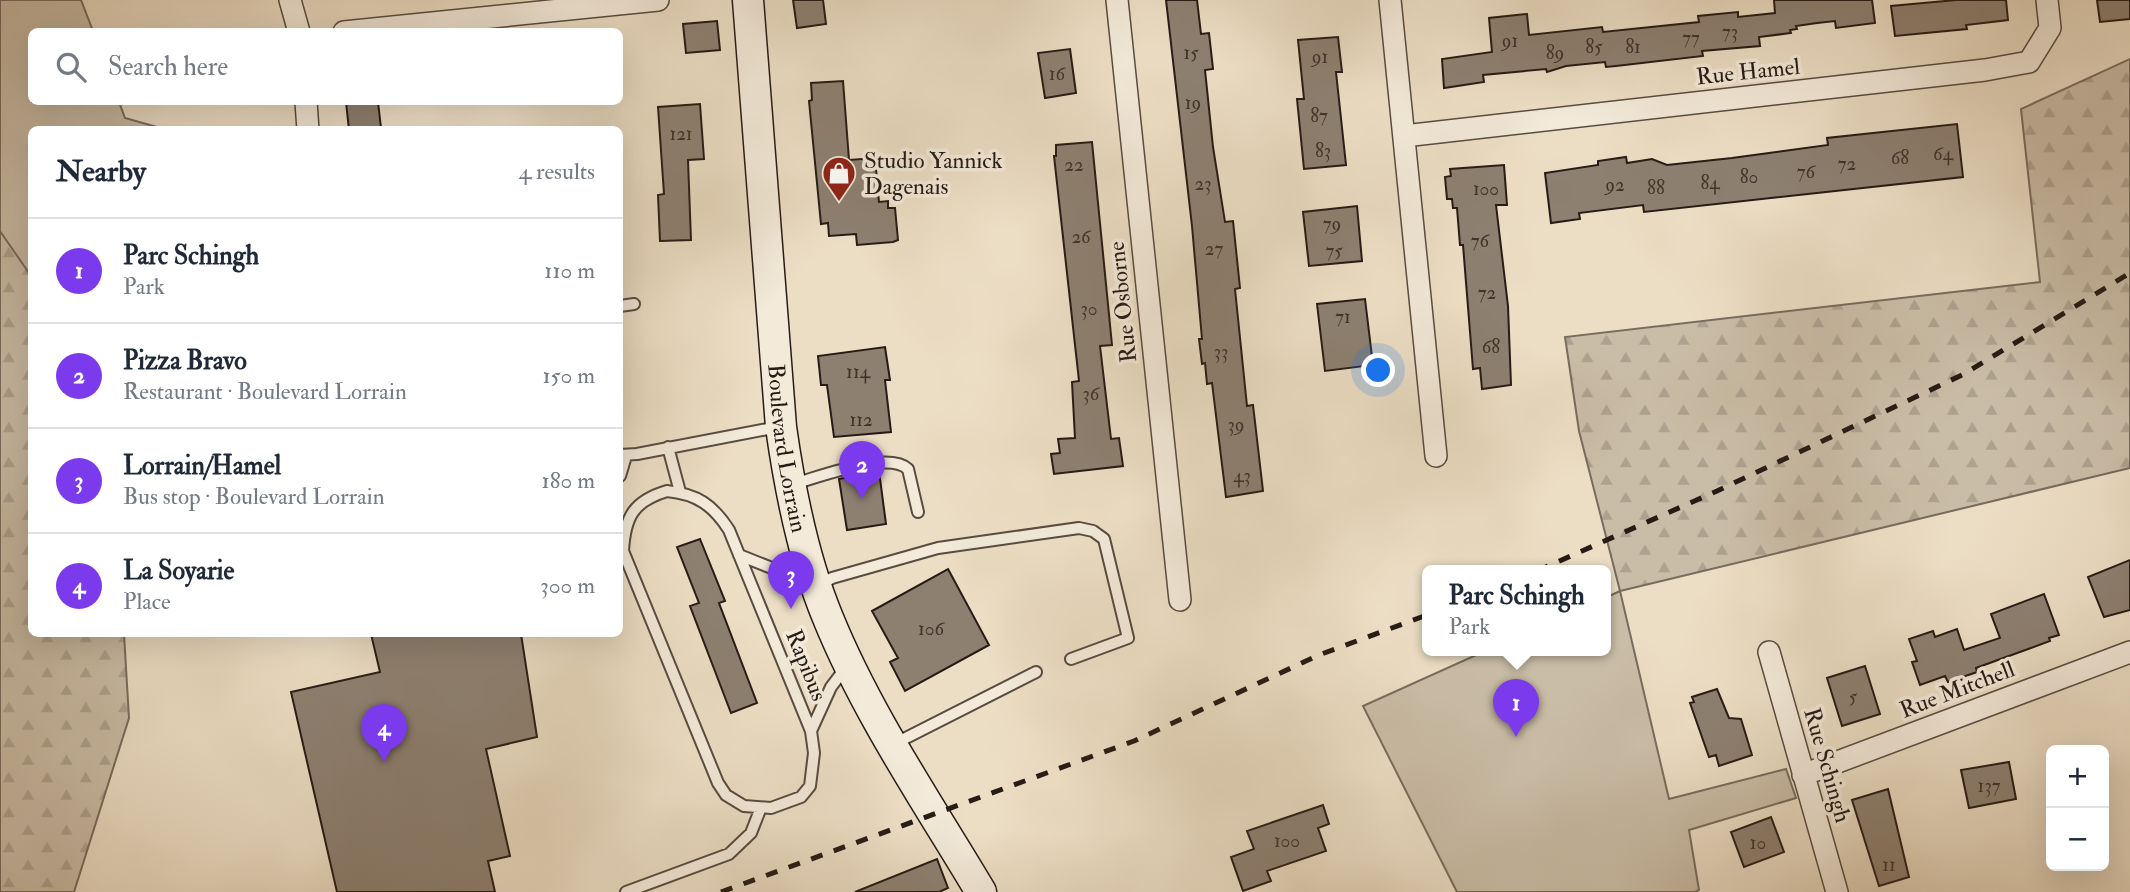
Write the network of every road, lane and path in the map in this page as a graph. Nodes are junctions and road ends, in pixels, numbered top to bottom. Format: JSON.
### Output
{"nodes":[{"id":1,"x":290,"y":0,"type":"edge"},
{"id":2,"x":657,"y":0,"type":"edge"},
{"id":3,"x":748,"y":0,"type":"edge"},
{"id":4,"x":1117,"y":0,"type":"edge"},
{"id":5,"x":1390,"y":0,"type":"edge"},
{"id":6,"x":2046,"y":0,"type":"edge"},
{"id":7,"x":592,"y":4,"type":"edge"},
{"id":8,"x":298,"y":28,"type":"edge"},
{"id":9,"x":379,"y":28,"type":"edge"},
{"id":10,"x":306,"y":105,"type":"edge"},
{"id":11,"x":308,"y":126,"type":"edge"},
{"id":12,"x":1404,"y":136,"type":"junction"},
{"id":13,"x":634,"y":304,"type":"dead end"},
{"id":14,"x":623,"y":306,"type":"edge"},
{"id":15,"x":780,"y":427,"type":"junction"},
{"id":16,"x":668,"y":447,"type":"junction"},
{"id":17,"x":623,"y":456,"type":"edge"},
{"id":18,"x":1436,"y":456,"type":"dead end"},
{"id":19,"x":790,"y":485,"type":"junction"},
{"id":20,"x":680,"y":492,"type":"junction"},
{"id":21,"x":918,"y":512,"type":"dead end"},
{"id":22,"x":623,"y":539,"type":"edge"},
{"id":23,"x":623,"y":551,"type":"edge"},
{"id":24,"x":739,"y":555,"type":"junction"},
{"id":25,"x":817,"y":586,"type":"junction"},
{"id":26,"x":1180,"y":600,"type":"dead end"},
{"id":27,"x":1769,"y":652,"type":"dead end"},
{"id":28,"x":2130,"y":652,"type":"edge"},
{"id":29,"x":1070,"y":659,"type":"dead end"},
{"id":30,"x":848,"y":664,"type":"junction"},
{"id":31,"x":1037,"y":672,"type":"dead end"},
{"id":32,"x":811,"y":731,"type":"junction"},
{"id":33,"x":894,"y":744,"type":"junction"},
{"id":34,"x":1803,"y":775,"type":"junction"},
{"id":35,"x":760,"y":810,"type":"junction"},
{"id":36,"x":626,"y":892,"type":"edge"},
{"id":37,"x":981,"y":892,"type":"edge"},
{"id":38,"x":1837,"y":892,"type":"edge"}],
"edges":[{"from":1,"to":8,"type":"street"},
{"from":2,"to":7,"type":"street"},
{"from":3,"to":15,"type":"main road","name":"Boulevard Lorrain"},
{"from":4,"to":26,"type":"street","name":"Rue Osborne"},
{"from":5,"to":12,"type":"street"},
{"from":6,"to":12,"type":"street","name":"Rue Hamel"},
{"from":7,"to":9,"type":"street"},
{"from":10,"to":11,"type":"street"},
{"from":12,"to":18,"type":"street"},
{"from":13,"to":14,"type":"lane"},
{"from":15,"to":16,"type":"lane"},
{"from":15,"to":19,"type":"main road","name":"Boulevard Lorrain"},
{"from":16,"to":17,"type":"lane"},
{"from":16,"to":20,"type":"lane"},
{"from":19,"to":21,"type":"lane"},
{"from":19,"to":25,"type":"main road","name":"Boulevard Lorrain"},
{"from":20,"to":22,"type":"lane"},
{"from":20,"to":24,"type":"lane","name":"Rapibus"},
{"from":23,"to":35,"type":"lane"},
{"from":24,"to":25,"type":"lane"},
{"from":24,"to":32,"type":"lane","name":"Rapibus"},
{"from":25,"to":29,"type":"lane"},
{"from":25,"to":30,"type":"main road","name":"Boulevard Lorrain"},
{"from":27,"to":34,"type":"street","name":"Rue Schingh"},
{"from":28,"to":34,"type":"street","name":"Rue Mitchell"},
{"from":30,"to":32,"type":"lane"},
{"from":30,"to":33,"type":"main road","name":"Boulevard Lorrain"},
{"from":31,"to":33,"type":"lane"},
{"from":32,"to":35,"type":"lane","name":"Rapibus"},
{"from":33,"to":37,"type":"main road","name":"Boulevard Lorrain"},
{"from":34,"to":38,"type":"street","name":"Rue Schingh"},
{"from":35,"to":36,"type":"lane"}]}
